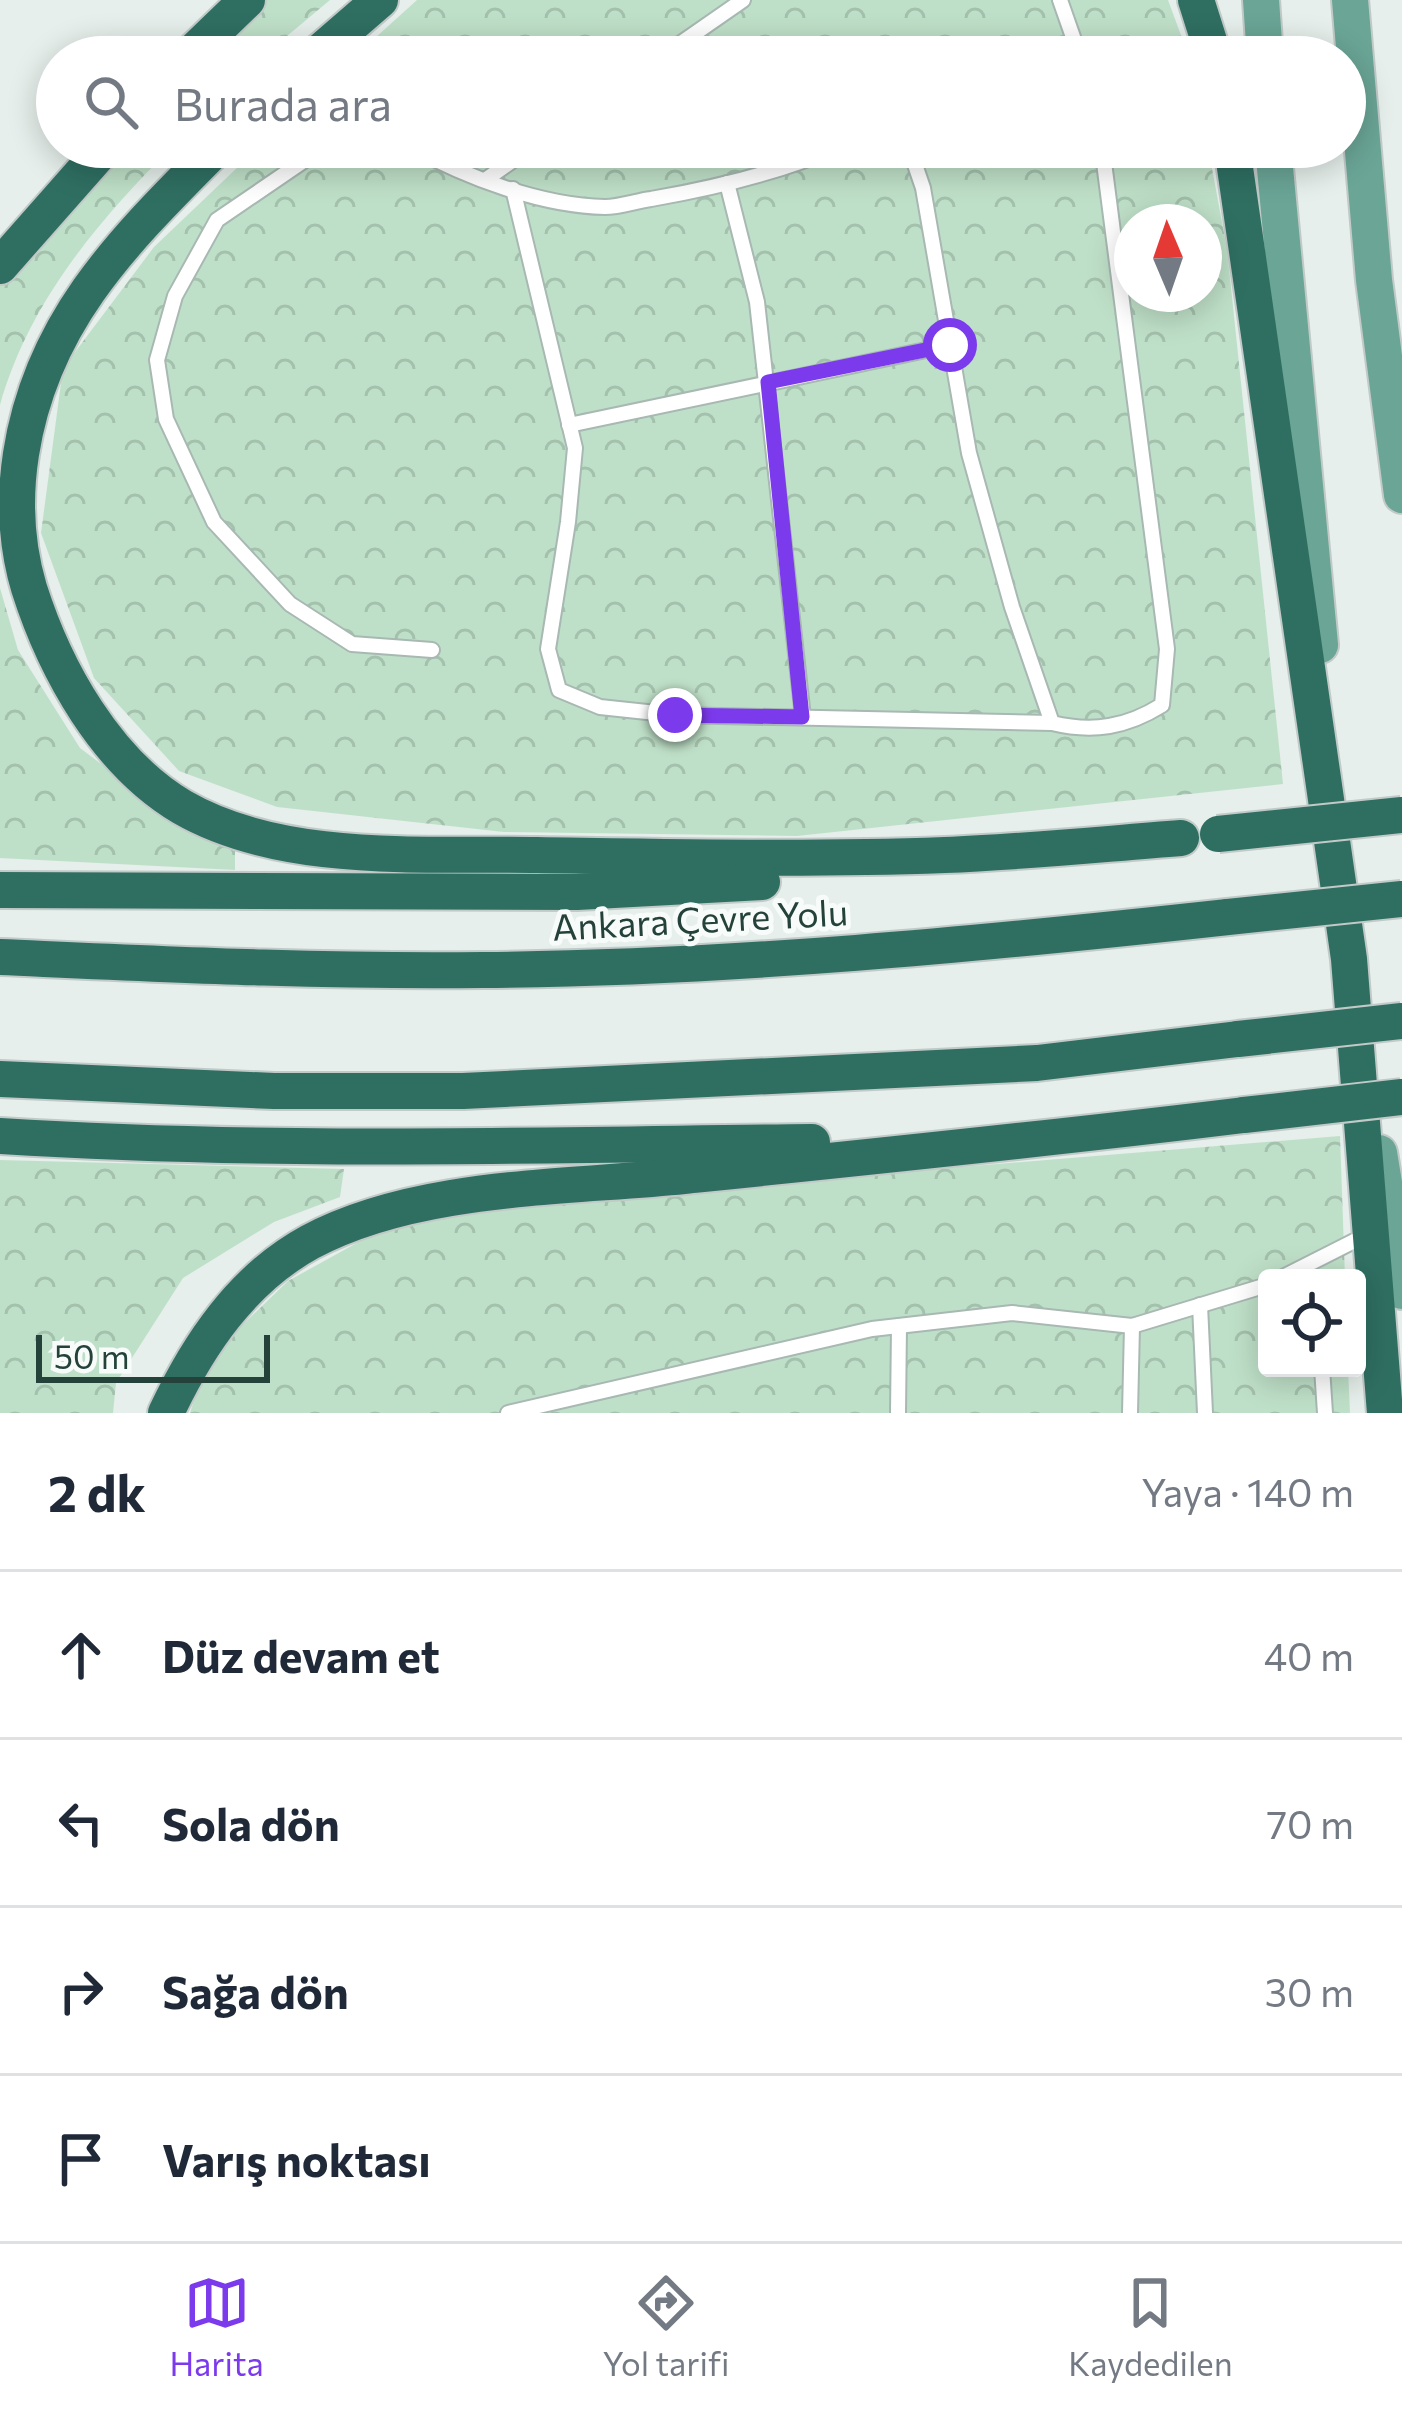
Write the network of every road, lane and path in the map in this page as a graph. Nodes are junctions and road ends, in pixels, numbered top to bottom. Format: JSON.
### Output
{"nodes":[{"id":1,"x":247,"y":0,"type":"edge"},
{"id":2,"x":380,"y":0,"type":"edge"},
{"id":3,"x":743,"y":0,"type":"edge"},
{"id":4,"x":1060,"y":0,"type":"edge"},
{"id":5,"x":1196,"y":0,"type":"edge"},
{"id":6,"x":1261,"y":0,"type":"edge"},
{"id":7,"x":1350,"y":0,"type":"edge"},
{"id":8,"x":210,"y":36,"type":"edge"},
{"id":9,"x":340,"y":36,"type":"edge"},
{"id":10,"x":691,"y":36,"type":"edge"},
{"id":11,"x":1073,"y":36,"type":"edge"},
{"id":12,"x":1207,"y":36,"type":"edge"},
{"id":13,"x":1264,"y":36,"type":"edge"},
{"id":14,"x":1353,"y":36,"type":"edge"},
{"id":15,"x":86,"y":168,"type":"edge"},
{"id":16,"x":196,"y":168,"type":"edge"},
{"id":17,"x":294,"y":168,"type":"edge"},
{"id":18,"x":450,"y":168,"type":"edge"},
{"id":19,"x":502,"y":168,"type":"edge"},
{"id":20,"x":785,"y":168,"type":"edge"},
{"id":21,"x":916,"y":168,"type":"edge"},
{"id":22,"x":1105,"y":168,"type":"edge"},
{"id":23,"x":1235,"y":168,"type":"edge"},
{"id":24,"x":1276,"y":168,"type":"edge"},
{"id":25,"x":1364,"y":168,"type":"edge"},
{"id":26,"x":485,"y":180,"type":"junction"},
{"id":27,"x":727,"y":183,"type":"junction"},
{"id":28,"x":513,"y":189,"type":"junction"},
{"id":29,"x":0,"y":266,"type":"edge"},
{"id":30,"x":950,"y":345,"type":"junction"},
{"id":31,"x":768,"y":382,"type":"junction"},
{"id":32,"x":568,"y":424,"type":"junction"},
{"id":33,"x":1402,"y":495,"type":"edge"},
{"id":34,"x":432,"y":650,"type":"dead end"},
{"id":35,"x":802,"y":717,"type":"junction"},
{"id":36,"x":1052,"y":723,"type":"junction"},
{"id":37,"x":1402,"y":815,"type":"edge"},
{"id":38,"x":1180,"y":838,"type":"junction"},
{"id":39,"x":0,"y":890,"type":"edge"},
{"id":40,"x":1402,"y":899,"type":"edge"},
{"id":41,"x":0,"y":957,"type":"edge"},
{"id":42,"x":1349,"y":959,"type":"junction"},
{"id":43,"x":1402,"y":1022,"type":"edge"},
{"id":44,"x":0,"y":1078,"type":"edge"},
{"id":45,"x":1402,"y":1097,"type":"edge"},
{"id":46,"x":0,"y":1136,"type":"edge"},
{"id":47,"x":1050,"y":1139,"type":"junction"},
{"id":48,"x":1372,"y":1232,"type":"junction"},
{"id":49,"x":1316,"y":1260,"type":"junction"},
{"id":50,"x":1298,"y":1269,"type":"edge"},
{"id":51,"x":1316,"y":1269,"type":"edge"},
{"id":52,"x":1258,"y":1289,"type":"edge"},
{"id":53,"x":1402,"y":1291,"type":"edge"},
{"id":54,"x":1200,"y":1306,"type":"junction"},
{"id":55,"x":898,"y":1326,"type":"junction"},
{"id":56,"x":1132,"y":1326,"type":"junction"},
{"id":57,"x":1323,"y":1377,"type":"edge"},
{"id":58,"x":166,"y":1413,"type":"edge"},
{"id":59,"x":508,"y":1413,"type":"edge"},
{"id":60,"x":898,"y":1413,"type":"edge"},
{"id":61,"x":1130,"y":1413,"type":"edge"},
{"id":62,"x":1205,"y":1413,"type":"edge"},
{"id":63,"x":1325,"y":1413,"type":"edge"},
{"id":64,"x":1385,"y":1413,"type":"edge"}],
"edges":[{"from":1,"to":8,"type":"highway"},
{"from":2,"to":9,"type":"highway"},
{"from":3,"to":10,"type":"lane"},
{"from":4,"to":11,"type":"lane"},
{"from":5,"to":12,"type":"highway"},
{"from":6,"to":13,"type":"main road"},
{"from":7,"to":14,"type":"main road"},
{"from":15,"to":29,"type":"highway"},
{"from":16,"to":38,"type":"highway"},
{"from":17,"to":34,"type":"lane"},
{"from":18,"to":26,"type":"lane"},
{"from":19,"to":26,"type":"lane"},
{"from":20,"to":27,"type":"lane"},
{"from":21,"to":30,"type":"lane"},
{"from":22,"to":36,"type":"lane"},
{"from":23,"to":42,"type":"highway"},
{"from":24,"to":42,"type":"main road"},
{"from":25,"to":33,"type":"main road"},
{"from":26,"to":28,"type":"lane"},
{"from":27,"to":28,"type":"lane"},
{"from":27,"to":31,"type":"lane"},
{"from":28,"to":32,"type":"lane"},
{"from":30,"to":31,"type":"lane"},
{"from":30,"to":36,"type":"lane"},
{"from":31,"to":32,"type":"lane"},
{"from":31,"to":35,"type":"lane"},
{"from":32,"to":35,"type":"lane"},
{"from":35,"to":36,"type":"lane"},
{"from":37,"to":38,"type":"highway","bridge":true},
{"from":38,"to":39,"type":"highway"},
{"from":40,"to":41,"type":"highway","name":"Ankara Çevre Yolu","bridge":true},
{"from":42,"to":48,"type":"highway"},
{"from":42,"to":53,"type":"main road"},
{"from":43,"to":44,"type":"highway","bridge":true},
{"from":45,"to":47,"type":"highway","bridge":true},
{"from":46,"to":47,"type":"highway"},
{"from":47,"to":58,"type":"highway"},
{"from":48,"to":49,"type":"lane"},
{"from":48,"to":64,"type":"highway"},
{"from":49,"to":50,"type":"lane"},
{"from":49,"to":51,"type":"lane"},
{"from":52,"to":54,"type":"lane"},
{"from":54,"to":56,"type":"lane"},
{"from":54,"to":62,"type":"lane"},
{"from":55,"to":56,"type":"lane"},
{"from":55,"to":59,"type":"lane"},
{"from":55,"to":60,"type":"lane"},
{"from":56,"to":61,"type":"lane"},
{"from":57,"to":63,"type":"lane"}]}
